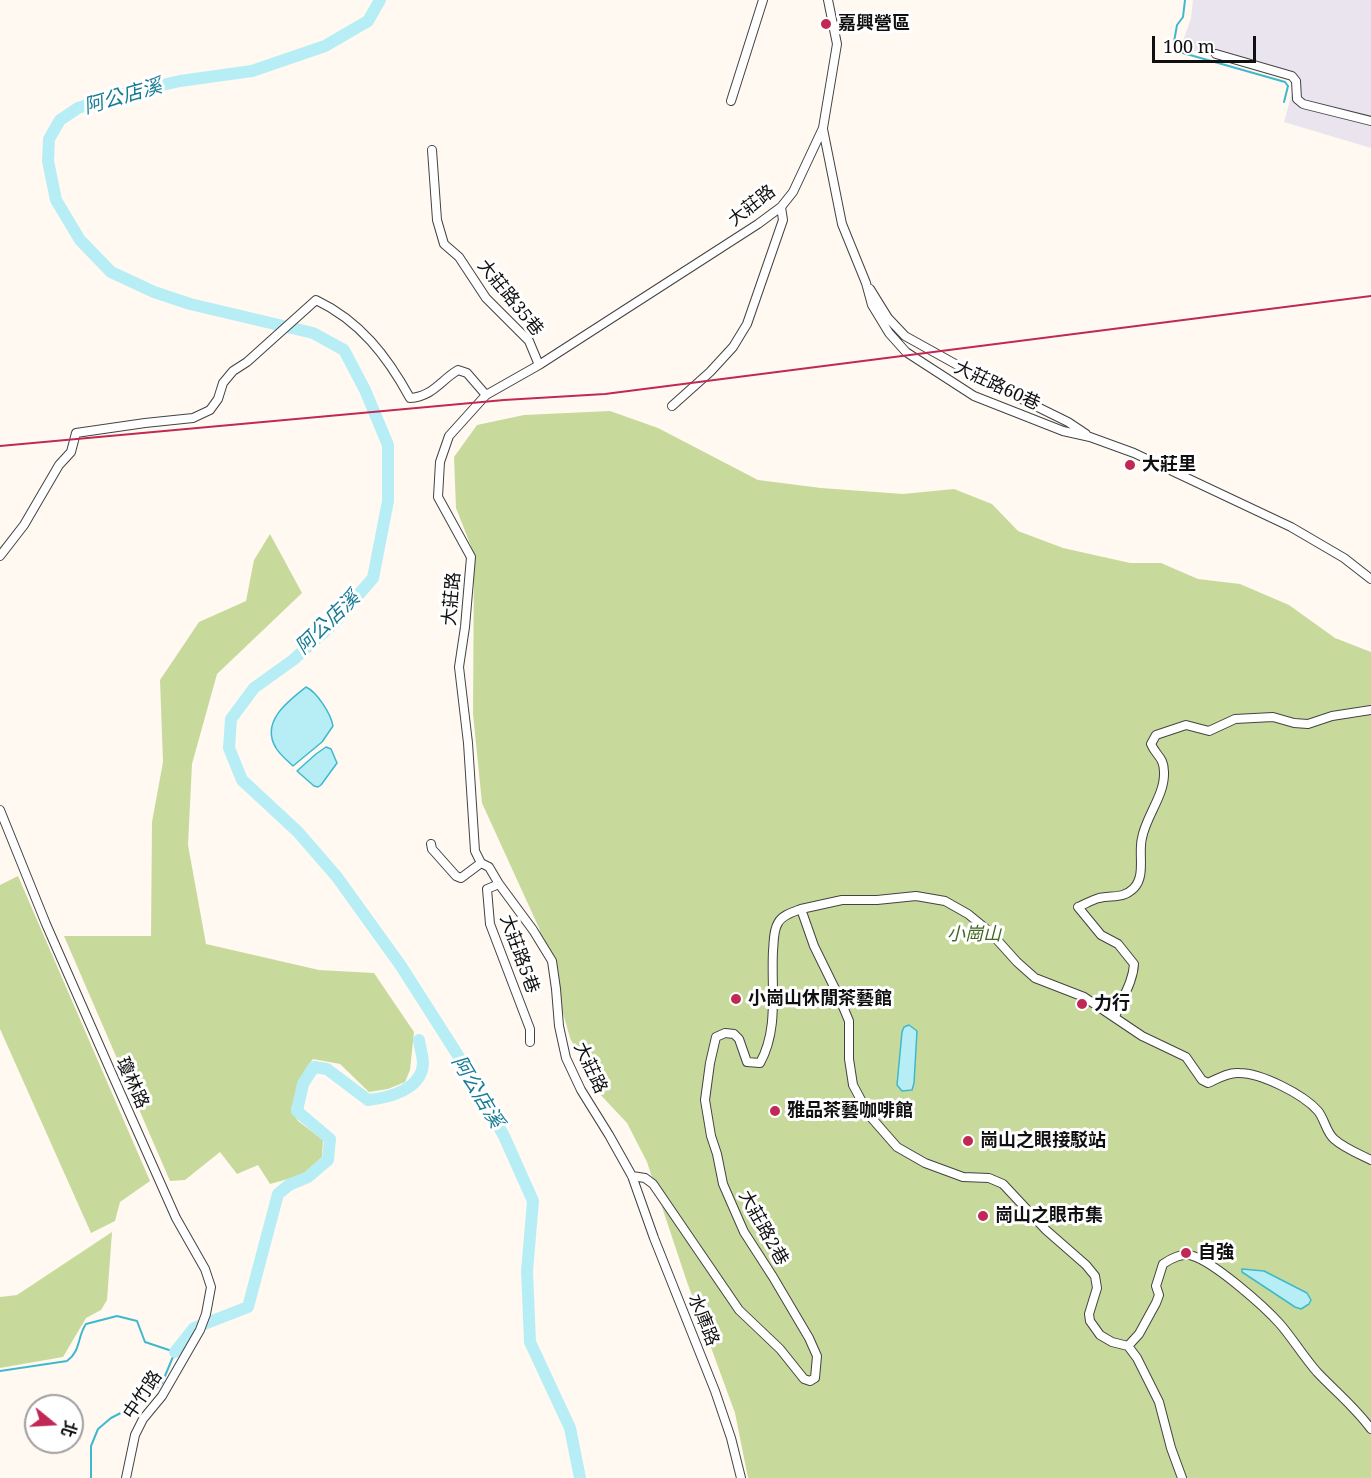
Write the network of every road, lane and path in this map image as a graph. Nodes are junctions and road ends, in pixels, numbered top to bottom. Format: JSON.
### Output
{"nodes":[{"id":1,"x":763,"y":0,"type":"edge"},
{"id":2,"x":828,"y":0,"type":"edge"},
{"id":3,"x":1216,"y":54,"type":"dead end"},
{"id":4,"x":730,"y":101,"type":"dead end"},
{"id":5,"x":1371,"y":121,"type":"edge"},
{"id":6,"x":823,"y":128,"type":"junction"},
{"id":7,"x":432,"y":150,"type":"dead end"},
{"id":8,"x":781,"y":207,"type":"junction"},
{"id":9,"x":866,"y":283,"type":"junction"},
{"id":10,"x":539,"y":365,"type":"junction"},
{"id":11,"x":486,"y":395,"type":"junction"},
{"id":12,"x":672,"y":406,"type":"dead end"},
{"id":13,"x":1090,"y":437,"type":"junction"},
{"id":14,"x":0,"y":556,"type":"edge"},
{"id":15,"x":1371,"y":579,"type":"edge"},
{"id":16,"x":1371,"y":710,"type":"edge"},
{"id":17,"x":0,"y":810,"type":"edge"},
{"id":18,"x":431,"y":844,"type":"dead end"},
{"id":19,"x":481,"y":862,"type":"junction"},
{"id":20,"x":499,"y":884,"type":"junction"},
{"id":21,"x":801,"y":909,"type":"junction"},
{"id":22,"x":1115,"y":1017,"type":"junction"},
{"id":23,"x":530,"y":1042,"type":"dead end"},
{"id":24,"x":1371,"y":1160,"type":"edge"},
{"id":25,"x":632,"y":1176,"type":"junction"},
{"id":26,"x":1128,"y":1346,"type":"junction"},
{"id":27,"x":180,"y":1365,"type":"joint"},
{"id":28,"x":1371,"y":1429,"type":"edge"},
{"id":29,"x":126,"y":1478,"type":"edge"},
{"id":30,"x":741,"y":1478,"type":"edge"},
{"id":31,"x":1182,"y":1478,"type":"edge"}],
"edges":[{"from":1,"to":4,"type":"street"},
{"from":2,"to":6,"type":"street","name":"大莊路"},
{"from":3,"to":5,"type":"street"},
{"from":6,"to":8,"type":"street","name":"大莊路"},
{"from":6,"to":9,"type":"street","name":"大莊路60巷"},
{"from":7,"to":10,"type":"street","name":"大莊路35巷"},
{"from":8,"to":10,"type":"street","name":"大莊路"},
{"from":8,"to":12,"type":"street"},
{"from":9,"to":13,"type":"street","name":"大莊路60巷"},
{"from":9,"to":13,"type":"street","name":"大莊路60巷"},
{"from":10,"to":11,"type":"street","name":"大莊路"},
{"from":11,"to":14,"type":"street"},
{"from":11,"to":19,"type":"street","name":"大莊路"},
{"from":13,"to":15,"type":"street","name":"大莊路60巷"},
{"from":16,"to":22,"type":"street"},
{"from":17,"to":27,"type":"street","name":"瓊林路"},
{"from":18,"to":19,"type":"street"},
{"from":19,"to":20,"type":"street","name":"大莊路"},
{"from":20,"to":23,"type":"street","name":"大莊路5巷"},
{"from":20,"to":25,"type":"street","name":"大莊路"},
{"from":21,"to":22,"type":"street","name":"大莊路2巷"},
{"from":21,"to":25,"type":"street","name":"大莊路2巷"},
{"from":21,"to":26,"type":"street"},
{"from":22,"to":24,"type":"street","name":"大莊路2巷"},
{"from":25,"to":30,"type":"street","name":"水庫路"},
{"from":26,"to":28,"type":"street"},
{"from":26,"to":31,"type":"street"},
{"from":27,"to":29,"type":"street","name":"中竹路"}]}
